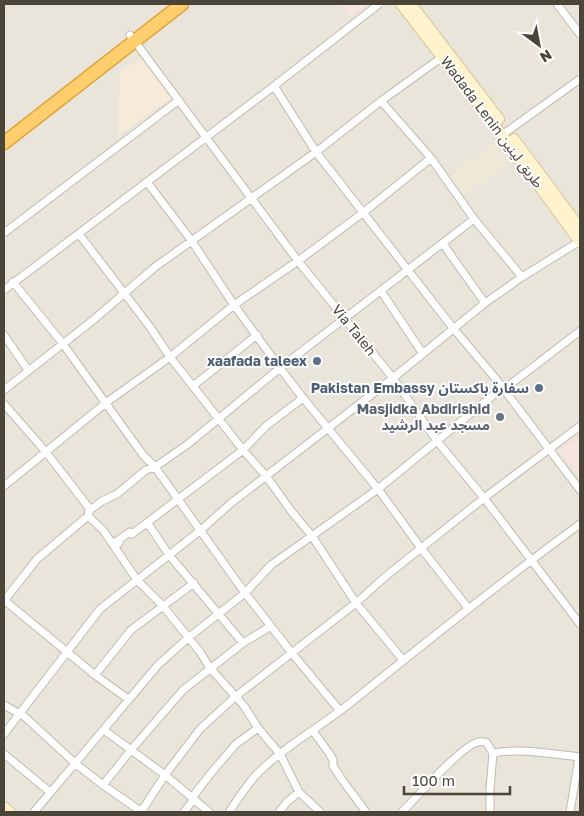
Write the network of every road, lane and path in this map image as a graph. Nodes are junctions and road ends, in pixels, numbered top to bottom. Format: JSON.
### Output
{"nodes":[{"id":1,"x":171,"y":4,"type":"edge"},
{"id":2,"x":182,"y":4,"type":"edge"},
{"id":3,"x":379,"y":4,"type":"edge"},
{"id":4,"x":401,"y":4,"type":"edge"},
{"id":5,"x":411,"y":4,"type":"edge"},
{"id":6,"x":557,"y":4,"type":"edge"},
{"id":7,"x":580,"y":34,"type":"edge"},
{"id":8,"x":132,"y":38,"type":"junction"},
{"id":9,"x":446,"y":55,"type":"junction"},
{"id":10,"x":580,"y":79,"type":"edge"},
{"id":11,"x":274,"y":86,"type":"junction"},
{"id":12,"x":179,"y":100,"type":"junction"},
{"id":13,"x":382,"y":101,"type":"junction"},
{"id":14,"x":4,"y":132,"type":"edge"},
{"id":15,"x":505,"y":133,"type":"junction"},
{"id":16,"x":205,"y":138,"type":"junction"},
{"id":17,"x":4,"y":143,"type":"edge"},
{"id":18,"x":316,"y":152,"type":"junction"},
{"id":19,"x":431,"y":158,"type":"junction"},
{"id":20,"x":147,"y":182,"type":"junction"},
{"id":21,"x":550,"y":194,"type":"junction"},
{"id":22,"x":252,"y":198,"type":"junction"},
{"id":23,"x":364,"y":212,"type":"junction"},
{"id":24,"x":474,"y":220,"type":"junction"},
{"id":25,"x":580,"y":228,"type":"edge"},
{"id":26,"x":4,"y":233,"type":"edge"},
{"id":27,"x":79,"y":234,"type":"junction"},
{"id":28,"x":191,"y":240,"type":"junction"},
{"id":29,"x":580,"y":241,"type":"edge"},
{"id":30,"x":443,"y":244,"type":"junction"},
{"id":31,"x":298,"y":261,"type":"junction"},
{"id":32,"x":409,"y":270,"type":"junction"},
{"id":33,"x":522,"y":277,"type":"junction"},
{"id":34,"x":13,"y":282,"type":"junction"},
{"id":35,"x":4,"y":290,"type":"edge"},
{"id":36,"x":381,"y":291,"type":"junction"},
{"id":37,"x":124,"y":294,"type":"junction"},
{"id":38,"x":485,"y":303,"type":"junction"},
{"id":39,"x":234,"y":305,"type":"junction"},
{"id":40,"x":344,"y":318,"type":"junction"},
{"id":41,"x":453,"y":328,"type":"junction"},
{"id":42,"x":580,"y":331,"type":"edge"},
{"id":43,"x":4,"y":335,"type":"edge"},
{"id":44,"x":257,"y":335,"type":"junction"},
{"id":45,"x":63,"y":344,"type":"junction"},
{"id":46,"x":423,"y":354,"type":"junction"},
{"id":47,"x":170,"y":357,"type":"junction"},
{"id":48,"x":280,"y":368,"type":"junction"},
{"id":49,"x":28,"y":370,"type":"junction"},
{"id":50,"x":393,"y":378,"type":"junction"},
{"id":51,"x":193,"y":386,"type":"junction"},
{"id":52,"x":4,"y":390,"type":"edge"},
{"id":53,"x":503,"y":390,"type":"junction"},
{"id":54,"x":303,"y":398,"type":"junction"},
{"id":55,"x":107,"y":402,"type":"junction"},
{"id":56,"x":4,"y":404,"type":"edge"},
{"id":57,"x":219,"y":420,"type":"junction"},
{"id":58,"x":580,"y":426,"type":"edge"},
{"id":59,"x":328,"y":428,"type":"junction"},
{"id":60,"x":438,"y":441,"type":"junction"},
{"id":61,"x":549,"y":449,"type":"junction"},
{"id":62,"x":243,"y":450,"type":"junction"},
{"id":63,"x":46,"y":452,"type":"junction"},
{"id":64,"x":155,"y":467,"type":"junction"},
{"id":65,"x":266,"y":476,"type":"junction"},
{"id":66,"x":4,"y":486,"type":"edge"},
{"id":67,"x":378,"y":489,"type":"junction"},
{"id":68,"x":580,"y":490,"type":"edge"},
{"id":69,"x":178,"y":498,"type":"junction"},
{"id":70,"x":484,"y":498,"type":"junction"},
{"id":71,"x":88,"y":516,"type":"junction"},
{"id":72,"x":580,"y":524,"type":"edge"},
{"id":73,"x":144,"y":525,"type":"junction"},
{"id":74,"x":201,"y":530,"type":"junction"},
{"id":75,"x":312,"y":536,"type":"junction"},
{"id":76,"x":115,"y":547,"type":"junction"},
{"id":77,"x":421,"y":548,"type":"junction"},
{"id":78,"x":169,"y":555,"type":"junction"},
{"id":79,"x":531,"y":560,"type":"junction"},
{"id":80,"x":137,"y":580,"type":"junction"},
{"id":81,"x":194,"y":583,"type":"junction"},
{"id":82,"x":245,"y":593,"type":"junction"},
{"id":83,"x":4,"y":600,"type":"edge"},
{"id":84,"x":356,"y":603,"type":"junction"},
{"id":85,"x":163,"y":606,"type":"junction"},
{"id":86,"x":468,"y":608,"type":"junction"},
{"id":87,"x":219,"y":615,"type":"junction"},
{"id":88,"x":580,"y":624,"type":"edge"},
{"id":89,"x":270,"y":626,"type":"junction"},
{"id":90,"x":188,"y":638,"type":"junction"},
{"id":91,"x":243,"y":644,"type":"junction"},
{"id":92,"x":66,"y":652,"type":"junction"},
{"id":93,"x":291,"y":652,"type":"junction"},
{"id":94,"x":403,"y":660,"type":"junction"},
{"id":95,"x":210,"y":668,"type":"junction"},
{"id":96,"x":95,"y":675,"type":"junction"},
{"id":97,"x":235,"y":697,"type":"junction"},
{"id":98,"x":128,"y":700,"type":"junction"},
{"id":99,"x":4,"y":705,"type":"edge"},
{"id":100,"x":340,"y":711,"type":"junction"},
{"id":101,"x":19,"y":714,"type":"junction"},
{"id":102,"x":258,"y":728,"type":"junction"},
{"id":103,"x":104,"y":730,"type":"junction"},
{"id":104,"x":313,"y":731,"type":"junction"},
{"id":105,"x":4,"y":734,"type":"edge"},
{"id":106,"x":130,"y":750,"type":"junction"},
{"id":107,"x":493,"y":753,"type":"junction"},
{"id":108,"x":4,"y":754,"type":"edge"},
{"id":109,"x":280,"y":754,"type":"junction"},
{"id":110,"x":580,"y":757,"type":"edge"},
{"id":111,"x":76,"y":764,"type":"junction"},
{"id":112,"x":165,"y":775,"type":"junction"},
{"id":113,"x":103,"y":785,"type":"junction"},
{"id":114,"x":50,"y":792,"type":"junction"},
{"id":115,"x":299,"y":792,"type":"junction"},
{"id":116,"x":193,"y":800,"type":"junction"},
{"id":117,"x":4,"y":807,"type":"edge"},
{"id":118,"x":10,"y":812,"type":"edge"},
{"id":119,"x":34,"y":812,"type":"edge"},
{"id":120,"x":141,"y":812,"type":"edge"},
{"id":121,"x":184,"y":812,"type":"edge"},
{"id":122,"x":209,"y":812,"type":"edge"},
{"id":123,"x":229,"y":812,"type":"edge"},
{"id":124,"x":280,"y":812,"type":"edge"},
{"id":125,"x":320,"y":812,"type":"edge"},
{"id":126,"x":366,"y":812,"type":"edge"},
{"id":127,"x":402,"y":812,"type":"edge"},
{"id":128,"x":490,"y":812,"type":"edge"},
{"id":129,"x":570,"y":812,"type":"edge"}],
"edges":[{"from":1,"to":8,"type":"highway"},
{"from":2,"to":8,"type":"highway"},
{"from":3,"to":11,"type":"street"},
{"from":4,"to":9,"type":"main road","name":"Wadada Lenin طريق لينين"},
{"from":5,"to":9,"type":"main road"},
{"from":6,"to":7,"type":"street"},
{"from":8,"to":12,"type":"street","name":"Via Taleh"},
{"from":8,"to":14,"type":"highway"},
{"from":8,"to":17,"type":"highway"},
{"from":9,"to":13,"type":"street"},
{"from":9,"to":15,"type":"main road","name":"Wadada Lenin طريق لينين"},
{"from":10,"to":15,"type":"street"},
{"from":11,"to":16,"type":"street"},
{"from":11,"to":18,"type":"street"},
{"from":12,"to":16,"type":"street","name":"Via Taleh"},
{"from":12,"to":26,"type":"street"},
{"from":13,"to":18,"type":"street"},
{"from":13,"to":19,"type":"street"},
{"from":15,"to":21,"type":"main road","name":"Wadada Lenin طريق لينين"},
{"from":16,"to":20,"type":"street"},
{"from":16,"to":22,"type":"street","name":"Via Taleh"},
{"from":18,"to":22,"type":"street"},
{"from":18,"to":23,"type":"street"},
{"from":19,"to":23,"type":"street"},
{"from":19,"to":24,"type":"street"},
{"from":20,"to":27,"type":"street"},
{"from":20,"to":28,"type":"street"},
{"from":21,"to":25,"type":"main road"},
{"from":21,"to":29,"type":"main road","name":"Wadada Lenin طريق لينين"},
{"from":22,"to":28,"type":"street"},
{"from":22,"to":31,"type":"street","name":"Via Taleh"},
{"from":23,"to":31,"type":"street"},
{"from":23,"to":32,"type":"street"},
{"from":24,"to":30,"type":"street"},
{"from":24,"to":33,"type":"street"},
{"from":27,"to":34,"type":"street"},
{"from":27,"to":37,"type":"street"},
{"from":28,"to":37,"type":"street"},
{"from":28,"to":39,"type":"street"},
{"from":29,"to":33,"type":"street"},
{"from":30,"to":32,"type":"street"},
{"from":30,"to":38,"type":"street"},
{"from":31,"to":39,"type":"street"},
{"from":31,"to":40,"type":"street","name":"Via Taleh"},
{"from":32,"to":36,"type":"street"},
{"from":32,"to":41,"type":"street"},
{"from":33,"to":38,"type":"street"},
{"from":34,"to":35,"type":"street"},
{"from":34,"to":45,"type":"street"},
{"from":36,"to":40,"type":"street"},
{"from":36,"to":46,"type":"street"},
{"from":37,"to":45,"type":"street"},
{"from":37,"to":47,"type":"street"},
{"from":38,"to":41,"type":"street"},
{"from":39,"to":44,"type":"street"},
{"from":39,"to":47,"type":"street"},
{"from":40,"to":48,"type":"street"},
{"from":40,"to":50,"type":"street","name":"Via Taleh"},
{"from":41,"to":46,"type":"street"},
{"from":41,"to":53,"type":"street"},
{"from":42,"to":53,"type":"street"},
{"from":43,"to":49,"type":"street"},
{"from":44,"to":48,"type":"street"},
{"from":44,"to":51,"type":"street"},
{"from":45,"to":49,"type":"street"},
{"from":45,"to":55,"type":"street"},
{"from":46,"to":50,"type":"street"},
{"from":47,"to":51,"type":"street"},
{"from":47,"to":55,"type":"street"},
{"from":48,"to":54,"type":"street"},
{"from":48,"to":57,"type":"street"},
{"from":49,"to":52,"type":"street"},
{"from":50,"to":59,"type":"street"},
{"from":50,"to":60,"type":"street","name":"Via Taleh"},
{"from":51,"to":57,"type":"street"},
{"from":53,"to":60,"type":"street"},
{"from":53,"to":61,"type":"street"},
{"from":54,"to":59,"type":"street"},
{"from":54,"to":62,"type":"street"},
{"from":55,"to":63,"type":"street"},
{"from":55,"to":64,"type":"street"},
{"from":56,"to":63,"type":"street"},
{"from":57,"to":62,"type":"street"},
{"from":57,"to":64,"type":"street"},
{"from":58,"to":61,"type":"street"},
{"from":59,"to":65,"type":"street"},
{"from":59,"to":67,"type":"street"},
{"from":60,"to":67,"type":"street"},
{"from":60,"to":70,"type":"street","name":"Via Taleh"},
{"from":61,"to":68,"type":"street"},
{"from":61,"to":70,"type":"street"},
{"from":62,"to":65,"type":"street"},
{"from":62,"to":69,"type":"street"},
{"from":63,"to":66,"type":"street"},
{"from":63,"to":71,"type":"street"},
{"from":64,"to":69,"type":"street"},
{"from":64,"to":71,"type":"street"},
{"from":65,"to":74,"type":"street"},
{"from":65,"to":75,"type":"street"},
{"from":67,"to":75,"type":"street"},
{"from":67,"to":77,"type":"street"},
{"from":69,"to":73,"type":"street"},
{"from":69,"to":74,"type":"street"},
{"from":70,"to":77,"type":"street"},
{"from":70,"to":79,"type":"street","name":"Via Taleh"},
{"from":71,"to":76,"type":"street"},
{"from":71,"to":83,"type":"street"},
{"from":72,"to":79,"type":"street"},
{"from":73,"to":76,"type":"street"},
{"from":73,"to":78,"type":"street"},
{"from":74,"to":78,"type":"street"},
{"from":74,"to":82,"type":"street"},
{"from":75,"to":82,"type":"street"},
{"from":75,"to":84,"type":"street"},
{"from":76,"to":80,"type":"street"},
{"from":77,"to":84,"type":"street"},
{"from":77,"to":86,"type":"street"},
{"from":78,"to":80,"type":"street"},
{"from":78,"to":81,"type":"street"},
{"from":79,"to":86,"type":"street"},
{"from":79,"to":88,"type":"street","name":"Via Taleh"},
{"from":80,"to":85,"type":"street"},
{"from":80,"to":92,"type":"street"},
{"from":81,"to":85,"type":"street"},
{"from":81,"to":87,"type":"street"},
{"from":82,"to":87,"type":"street"},
{"from":82,"to":89,"type":"street"},
{"from":83,"to":92,"type":"street"},
{"from":84,"to":93,"type":"street"},
{"from":84,"to":94,"type":"street"},
{"from":85,"to":90,"type":"street"},
{"from":85,"to":96,"type":"street"},
{"from":86,"to":94,"type":"street"},
{"from":87,"to":90,"type":"street"},
{"from":87,"to":91,"type":"street"},
{"from":89,"to":91,"type":"street"},
{"from":89,"to":93,"type":"street"},
{"from":90,"to":95,"type":"street"},
{"from":90,"to":98,"type":"street"},
{"from":91,"to":95,"type":"street"},
{"from":92,"to":96,"type":"street"},
{"from":92,"to":101,"type":"street"},
{"from":93,"to":97,"type":"street"},
{"from":93,"to":100,"type":"street"},
{"from":94,"to":100,"type":"street"},
{"from":95,"to":97,"type":"street"},
{"from":95,"to":106,"type":"street"},
{"from":96,"to":98,"type":"street"},
{"from":97,"to":102,"type":"street"},
{"from":97,"to":112,"type":"street"},
{"from":98,"to":103,"type":"street"},
{"from":99,"to":101,"type":"street"},
{"from":100,"to":104,"type":"street"},
{"from":101,"to":105,"type":"street"},
{"from":101,"to":111,"type":"street"},
{"from":102,"to":109,"type":"street"},
{"from":102,"to":116,"type":"street"},
{"from":103,"to":106,"type":"street"},
{"from":103,"to":111,"type":"street"},
{"from":104,"to":109,"type":"street"},
{"from":104,"to":126,"type":"street"},
{"from":106,"to":112,"type":"street"},
{"from":106,"to":113,"type":"street"},
{"from":107,"to":110,"type":"street"},
{"from":107,"to":127,"type":"street"},
{"from":107,"to":128,"type":"street"},
{"from":108,"to":114,"type":"street"},
{"from":109,"to":115,"type":"street"},
{"from":109,"to":123,"type":"street"},
{"from":110,"to":129,"type":"street"},
{"from":111,"to":113,"type":"street"},
{"from":111,"to":114,"type":"street"},
{"from":112,"to":116,"type":"street"},
{"from":112,"to":120,"type":"street"},
{"from":113,"to":120,"type":"street"},
{"from":114,"to":119,"type":"street"},
{"from":115,"to":124,"type":"street"},
{"from":115,"to":125,"type":"street"},
{"from":116,"to":121,"type":"street"},
{"from":116,"to":122,"type":"street"},
{"from":117,"to":118,"type":"main road"}]}
